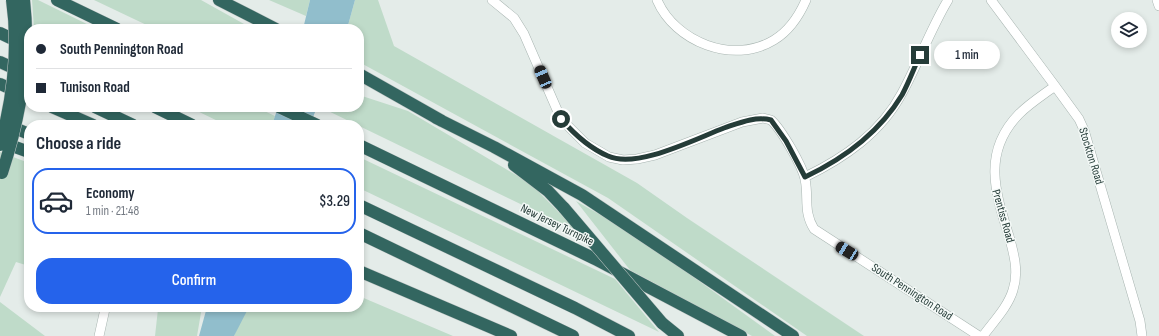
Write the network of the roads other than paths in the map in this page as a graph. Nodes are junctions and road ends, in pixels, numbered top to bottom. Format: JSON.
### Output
{"nodes":[{"id":1,"x":12,"y":0,"type":"edge"},
{"id":2,"x":24,"y":0,"type":"edge"},
{"id":3,"x":57,"y":0,"type":"edge"},
{"id":4,"x":219,"y":0,"type":"edge"},
{"id":5,"x":492,"y":0,"type":"edge"},
{"id":6,"x":657,"y":0,"type":"edge"},
{"id":7,"x":806,"y":0,"type":"edge"},
{"id":8,"x":948,"y":0,"type":"edge"},
{"id":9,"x":991,"y":0,"type":"edge"},
{"id":10,"x":1157,"y":0,"type":"edge"},
{"id":11,"x":1159,"y":6,"type":"edge"},
{"id":12,"x":26,"y":24,"type":"edge"},
{"id":13,"x":107,"y":24,"type":"edge"},
{"id":14,"x":267,"y":24,"type":"edge"},
{"id":15,"x":0,"y":33,"type":"edge"},
{"id":16,"x":24,"y":45,"type":"edge"},
{"id":17,"x":24,"y":60,"type":"edge"},
{"id":18,"x":0,"y":62,"type":"edge"},
{"id":19,"x":24,"y":73,"type":"edge"},
{"id":20,"x":364,"y":77,"type":"edge"},
{"id":21,"x":0,"y":84,"type":"edge"},
{"id":22,"x":1055,"y":86,"type":"junction"},
{"id":23,"x":24,"y":95,"type":"edge"},
{"id":24,"x":63,"y":112,"type":"edge"},
{"id":25,"x":106,"y":112,"type":"edge"},
{"id":26,"x":165,"y":112,"type":"edge"},
{"id":27,"x":290,"y":112,"type":"edge"},
{"id":28,"x":436,"y":118,"type":"junction"},
{"id":29,"x":82,"y":120,"type":"edge"},
{"id":30,"x":122,"y":120,"type":"edge"},
{"id":31,"x":182,"y":120,"type":"edge"},
{"id":32,"x":306,"y":120,"type":"edge"},
{"id":33,"x":0,"y":122,"type":"edge"},
{"id":34,"x":24,"y":132,"type":"edge"},
{"id":35,"x":0,"y":141,"type":"edge"},
{"id":36,"x":0,"y":145,"type":"edge"},
{"id":37,"x":364,"y":147,"type":"edge"},
{"id":38,"x":24,"y":150,"type":"edge"},
{"id":39,"x":1,"y":177,"type":"edge"},
{"id":40,"x":805,"y":177,"type":"junction"},
{"id":41,"x":364,"y":207,"type":"edge"},
{"id":42,"x":364,"y":235,"type":"edge"},
{"id":43,"x":364,"y":239,"type":"edge"},
{"id":44,"x":378,"y":242,"type":"junction"},
{"id":45,"x":364,"y":274,"type":"edge"},
{"id":46,"x":104,"y":312,"type":"edge"},
{"id":47,"x":99,"y":336,"type":"edge"},
{"id":48,"x":511,"y":336,"type":"edge"},
{"id":49,"x":573,"y":336,"type":"edge"},
{"id":50,"x":629,"y":336,"type":"edge"},
{"id":51,"x":678,"y":336,"type":"edge"},
{"id":52,"x":741,"y":336,"type":"edge"},
{"id":53,"x":793,"y":336,"type":"edge"},
{"id":54,"x":980,"y":336,"type":"edge"},
{"id":55,"x":983,"y":336,"type":"edge"},
{"id":56,"x":1142,"y":336,"type":"edge"}],
"edges":[{"from":1,"to":36,"type":"highway","bridge":true},
{"from":2,"to":12,"type":"highway","bridge":true},
{"from":3,"to":13,"type":"highway"},
{"from":4,"to":14,"type":"highway"},
{"from":5,"to":40,"type":"street","name":"South Pennington Road"},
{"from":6,"to":7,"type":"street"},
{"from":8,"to":40,"type":"street"},
{"from":9,"to":22,"type":"street","name":"Stockton Road"},
{"from":10,"to":11,"type":"street"},
{"from":15,"to":16,"type":"highway"},
{"from":17,"to":39,"type":"highway","bridge":true},
{"from":18,"to":19,"type":"highway"},
{"from":20,"to":28,"type":"highway"},
{"from":21,"to":23,"type":"highway"},
{"from":22,"to":55,"type":"street","name":"Prentiss Road"},
{"from":22,"to":56,"type":"street","name":"Stockton Road"},
{"from":24,"to":29,"type":"highway"},
{"from":25,"to":30,"type":"highway"},
{"from":26,"to":31,"type":"highway"},
{"from":27,"to":32,"type":"highway"},
{"from":28,"to":51,"type":"highway","bridge":true},
{"from":28,"to":53,"type":"highway"},
{"from":33,"to":34,"type":"highway"},
{"from":35,"to":38,"type":"highway"},
{"from":37,"to":52,"type":"highway","name":"New Jersey Turnpike"},
{"from":40,"to":54,"type":"street","name":"South Pennington Road"},
{"from":41,"to":50,"type":"highway"},
{"from":42,"to":44,"type":"highway"},
{"from":43,"to":44,"type":"highway"},
{"from":44,"to":49,"type":"highway"},
{"from":45,"to":48,"type":"highway"},
{"from":46,"to":47,"type":"street"}]}
